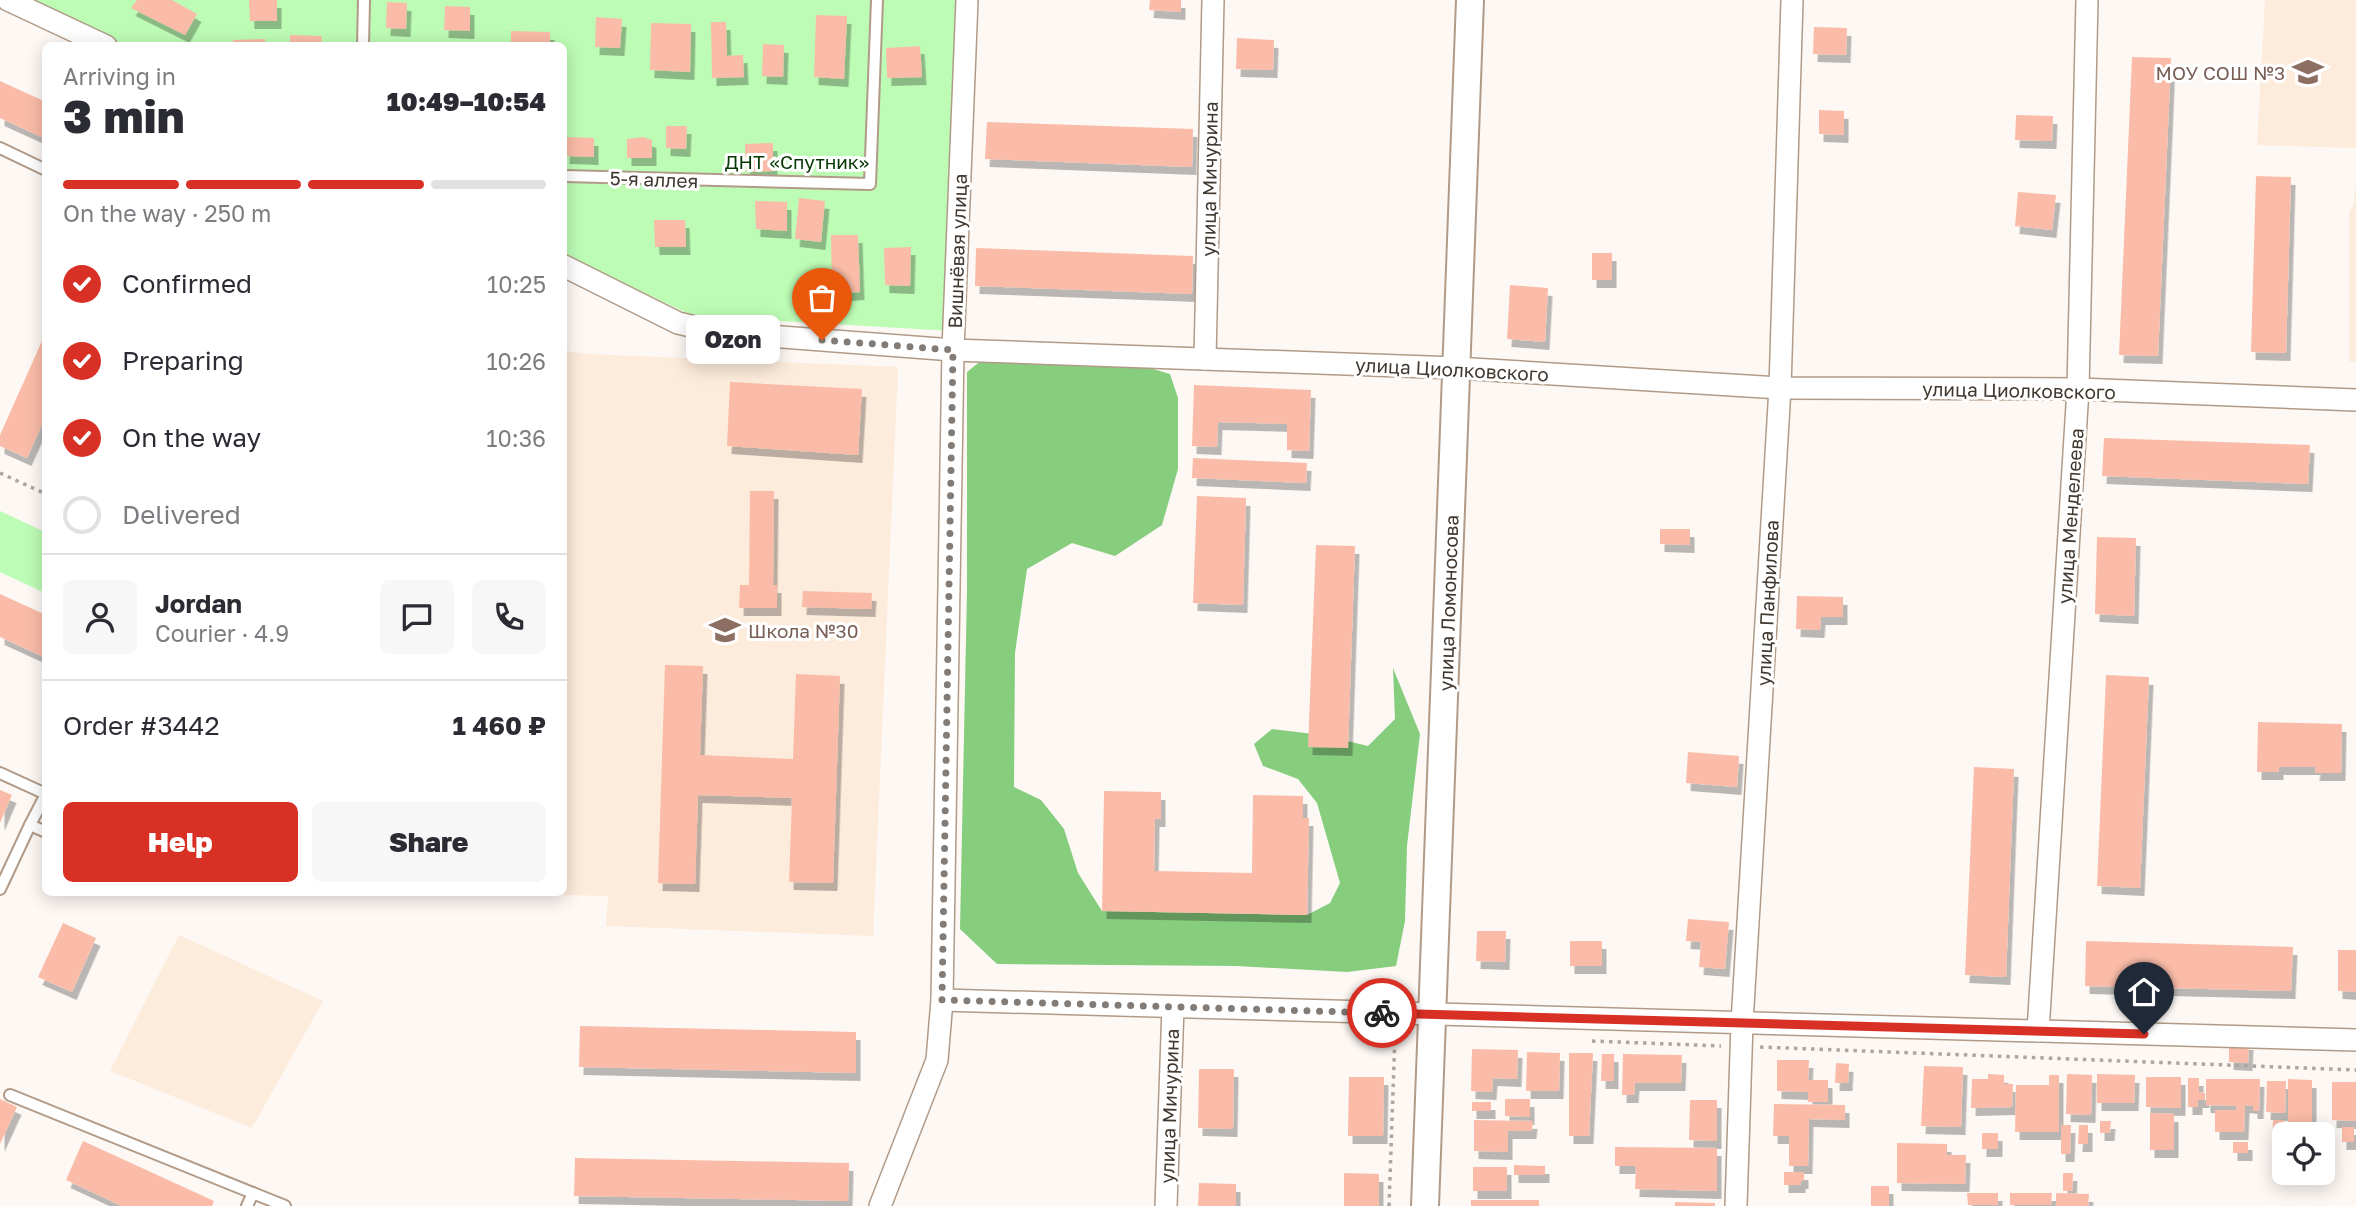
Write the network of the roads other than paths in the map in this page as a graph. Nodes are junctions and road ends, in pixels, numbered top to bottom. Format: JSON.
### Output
{"nodes":[{"id":1,"x":8,"y":0,"type":"edge"},
{"id":2,"x":364,"y":0,"type":"edge"},
{"id":3,"x":877,"y":0,"type":"edge"},
{"id":4,"x":967,"y":0,"type":"edge"},
{"id":5,"x":1213,"y":0,"type":"edge"},
{"id":6,"x":1470,"y":0,"type":"edge"},
{"id":7,"x":1792,"y":0,"type":"edge"},
{"id":8,"x":2087,"y":0,"type":"edge"},
{"id":9,"x":97,"y":42,"type":"edge"},
{"id":10,"x":363,"y":42,"type":"edge"},
{"id":11,"x":0,"y":148,"type":"edge"},
{"id":12,"x":42,"y":168,"type":"edge"},
{"id":13,"x":567,"y":176,"type":"edge"},
{"id":14,"x":567,"y":268,"type":"edge"},
{"id":15,"x":953,"y":350,"type":"junction"},
{"id":16,"x":1205,"y":359,"type":"junction"},
{"id":17,"x":1456,"y":368,"type":"junction"},
{"id":18,"x":1780,"y":388,"type":"junction"},
{"id":19,"x":2078,"y":390,"type":"junction"},
{"id":20,"x":2356,"y":400,"type":"edge"},
{"id":21,"x":0,"y":773,"type":"edge"},
{"id":22,"x":42,"y":792,"type":"edge"},
{"id":23,"x":42,"y":802,"type":"edge"},
{"id":24,"x":30,"y":825,"type":"junction"},
{"id":25,"x":42,"y":830,"type":"edge"},
{"id":26,"x":0,"y":889,"type":"edge"},
{"id":27,"x":942,"y":1000,"type":"junction"},
{"id":28,"x":1173,"y":1007,"type":"junction"},
{"id":29,"x":1433,"y":1014,"type":"junction"},
{"id":30,"x":1742,"y":1023,"type":"junction"},
{"id":31,"x":2038,"y":1031,"type":"junction"},
{"id":32,"x":2356,"y":1040,"type":"edge"},
{"id":33,"x":10,"y":1095,"type":"dead end"},
{"id":34,"x":253,"y":1193,"type":"junction"},
{"id":35,"x":247,"y":1206,"type":"edge"},
{"id":36,"x":285,"y":1206,"type":"edge"},
{"id":37,"x":880,"y":1206,"type":"edge"},
{"id":38,"x":1166,"y":1206,"type":"edge"},
{"id":39,"x":1425,"y":1206,"type":"edge"},
{"id":40,"x":1736,"y":1206,"type":"edge"}],
"edges":[{"from":1,"to":9,"type":"street"},
{"from":2,"to":10,"type":"lane"},
{"from":3,"to":13,"type":"lane","name":"5-я аллея"},
{"from":4,"to":15,"type":"street","name":"Вишнёвая улица"},
{"from":5,"to":16,"type":"street","name":"улица Мичурина"},
{"from":6,"to":17,"type":"street","name":"улица Ломоносова"},
{"from":7,"to":18,"type":"street","name":"улица Панфилова"},
{"from":8,"to":19,"type":"street","name":"улица Менделеева"},
{"from":11,"to":12,"type":"lane"},
{"from":14,"to":15,"type":"street","name":"улица Циолковского"},
{"from":15,"to":16,"type":"street","name":"улица Циолковского"},
{"from":15,"to":27,"type":"street","name":"Вишнёвая улица"},
{"from":16,"to":17,"type":"street","name":"улица Циолковского"},
{"from":17,"to":18,"type":"street","name":"улица Циолковского"},
{"from":17,"to":29,"type":"street","name":"улица Ломоносова"},
{"from":18,"to":19,"type":"street","name":"улица Циолковского"},
{"from":18,"to":30,"type":"street","name":"улица Панфилова"},
{"from":19,"to":20,"type":"street","name":"улица Циолковского"},
{"from":19,"to":31,"type":"street","name":"улица Менделеева"},
{"from":21,"to":22,"type":"lane"},
{"from":23,"to":24,"type":"lane"},
{"from":24,"to":25,"type":"lane"},
{"from":24,"to":26,"type":"lane"},
{"from":27,"to":28,"type":"street"},
{"from":27,"to":37,"type":"street","name":"Вишнёвая улица"},
{"from":28,"to":29,"type":"street"},
{"from":28,"to":38,"type":"street","name":"улица Мичурина"},
{"from":29,"to":30,"type":"street"},
{"from":29,"to":39,"type":"street","name":"улица Ломоносова"},
{"from":30,"to":31,"type":"street"},
{"from":30,"to":40,"type":"street","name":"улица Панфилова"},
{"from":31,"to":32,"type":"street"},
{"from":33,"to":34,"type":"lane"},
{"from":34,"to":35,"type":"lane"},
{"from":34,"to":36,"type":"lane"}]}
